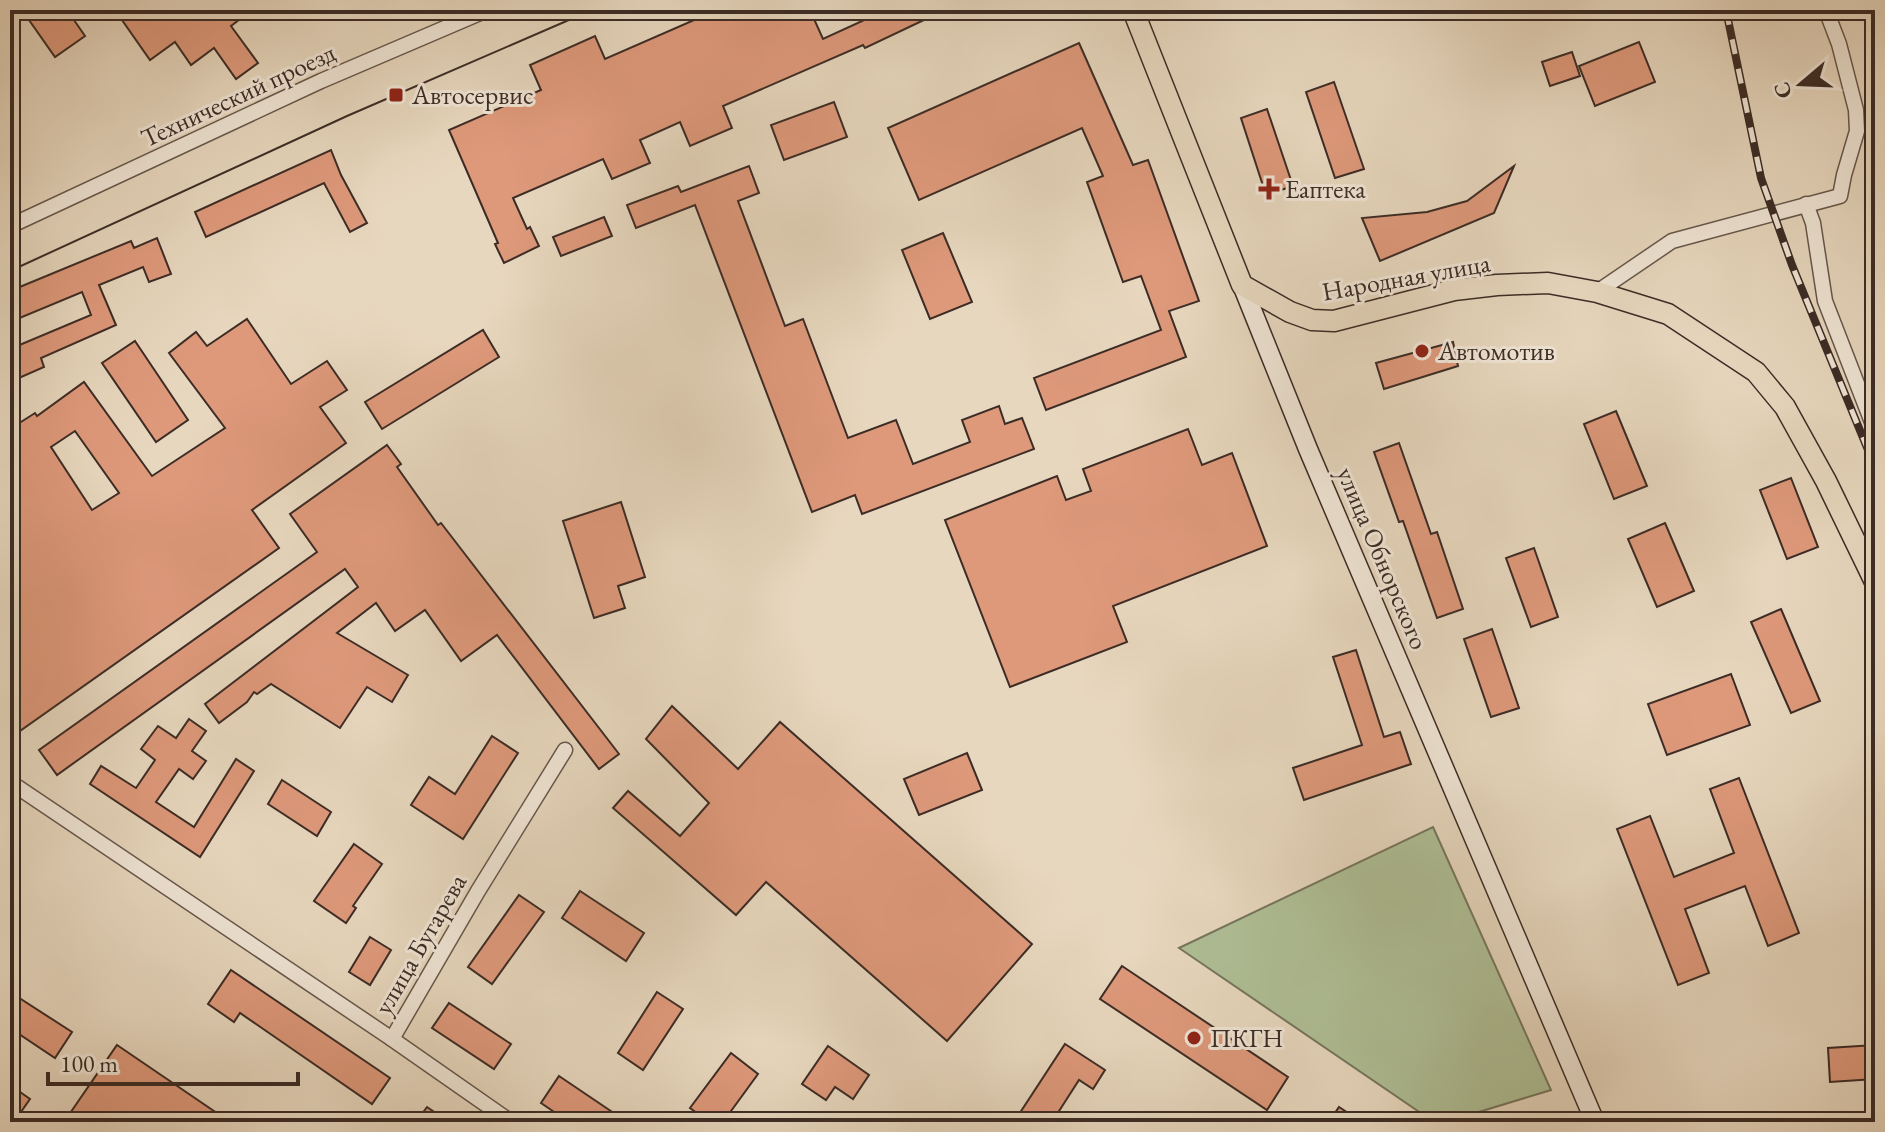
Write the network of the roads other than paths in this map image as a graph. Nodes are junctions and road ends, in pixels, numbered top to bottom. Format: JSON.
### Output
{"nodes":[{"id":1,"x":487,"y":10,"type":"edge"},
{"id":2,"x":1133,"y":10,"type":"edge"},
{"id":3,"x":1826,"y":10,"type":"edge"},
{"id":4,"x":1806,"y":204,"type":"junction"},
{"id":5,"x":10,"y":226,"type":"edge"},
{"id":6,"x":1242,"y":285,"type":"junction"},
{"id":7,"x":1597,"y":292,"type":"junction"},
{"id":8,"x":1875,"y":430,"type":"edge"},
{"id":9,"x":1875,"y":582,"type":"edge"},
{"id":10,"x":565,"y":750,"type":"dead end"},
{"id":11,"x":10,"y":782,"type":"edge"},
{"id":12,"x":392,"y":1039,"type":"junction"},
{"id":13,"x":510,"y":1122,"type":"edge"},
{"id":14,"x":1595,"y":1122,"type":"edge"}],
"edges":[{"from":1,"to":5,"type":"street","name":"Технический проезд"},
{"from":2,"to":6,"type":"main road","name":"улица Обнорского"},
{"from":3,"to":4,"type":"street"},
{"from":4,"to":7,"type":"street"},
{"from":4,"to":8,"type":"street"},
{"from":6,"to":7,"type":"main road","name":"Народная улица"},
{"from":6,"to":14,"type":"main road","name":"улица Обнорского"},
{"from":7,"to":9,"type":"main road","name":"Народная улица"},
{"from":10,"to":12,"type":"street","name":"улица Бугарева"},
{"from":11,"to":12,"type":"street"},
{"from":12,"to":13,"type":"street","name":"улица Бугарева"}]}
